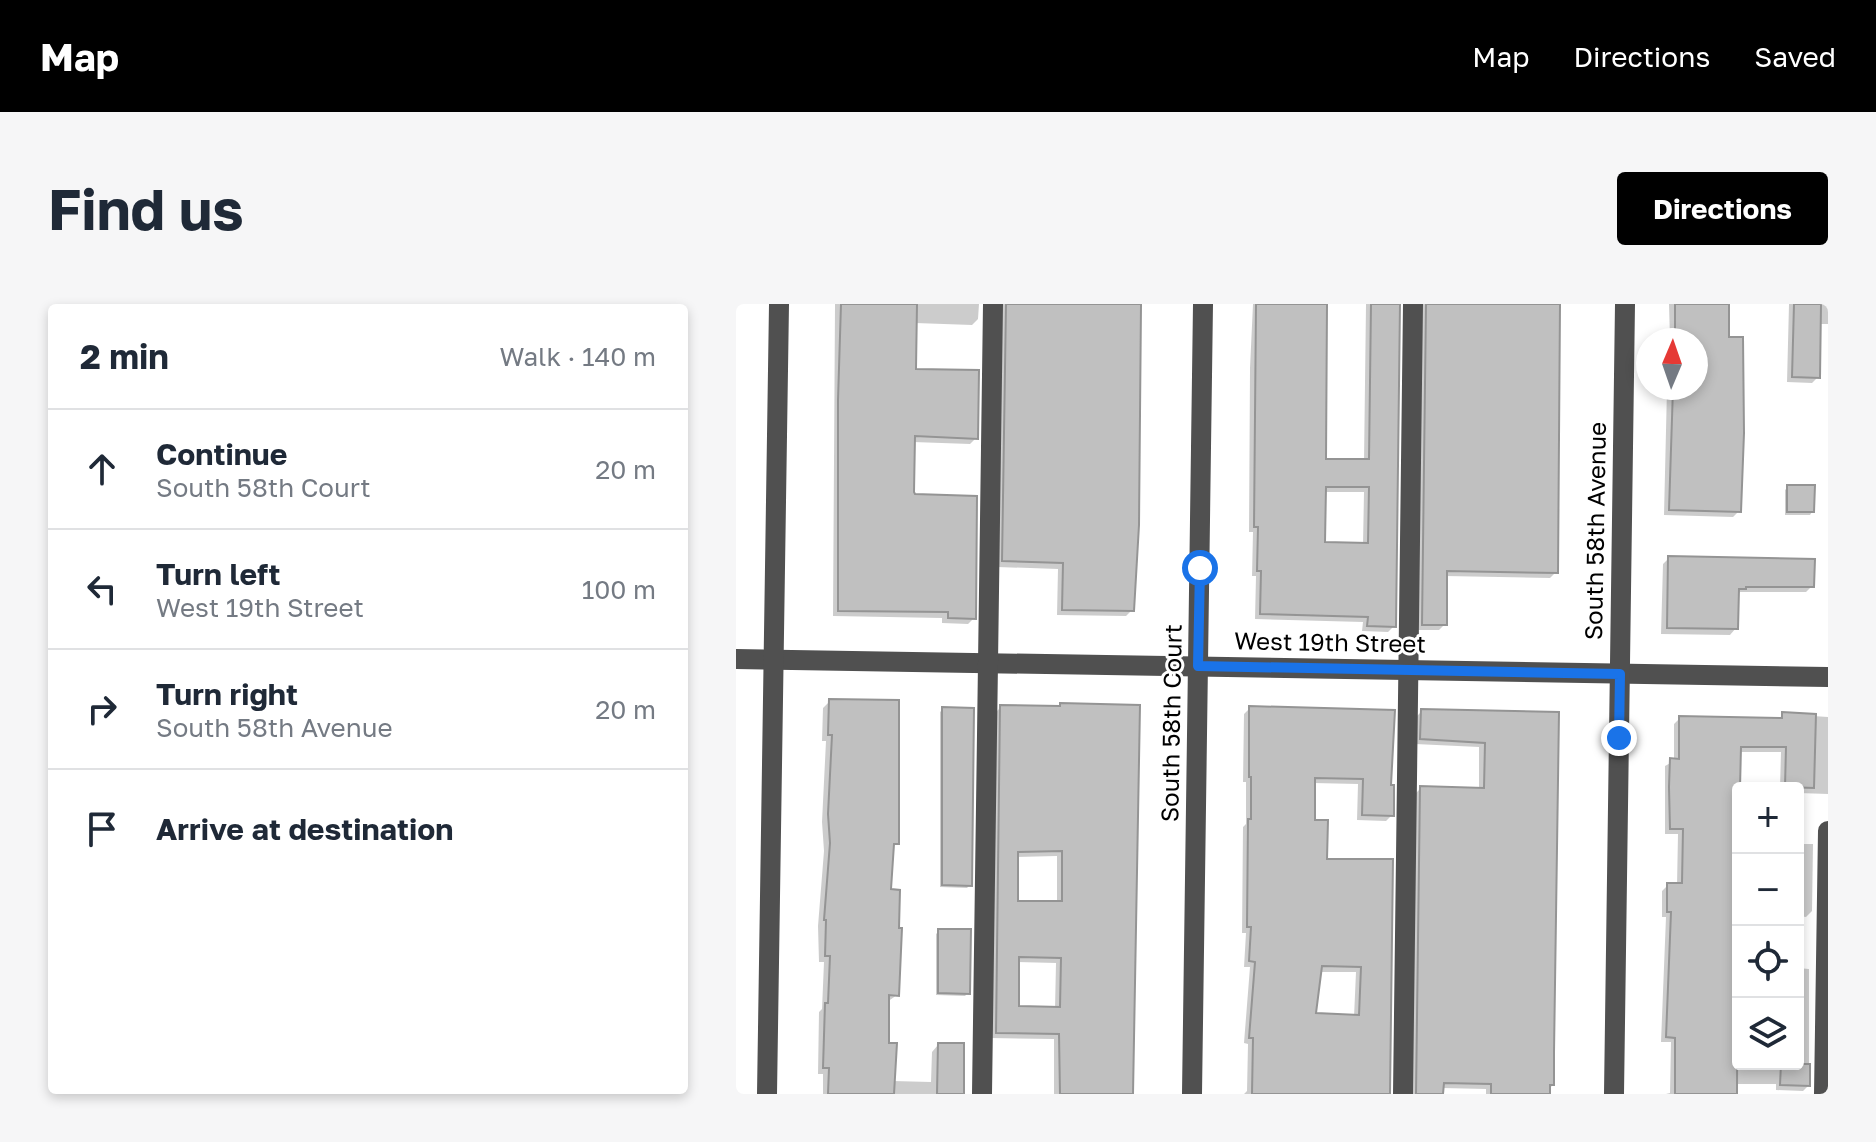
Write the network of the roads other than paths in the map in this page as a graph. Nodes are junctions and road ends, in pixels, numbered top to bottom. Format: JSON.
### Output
{"nodes":[{"id":1,"x":779,"y":304,"type":"edge"},
{"id":2,"x":993,"y":304,"type":"edge"},
{"id":3,"x":1203,"y":304,"type":"edge"},
{"id":4,"x":1413,"y":304,"type":"edge"},
{"id":5,"x":1625,"y":304,"type":"edge"},
{"id":6,"x":736,"y":659,"type":"edge"},
{"id":7,"x":774,"y":659,"type":"junction"},
{"id":8,"x":988,"y":663,"type":"junction"},
{"id":9,"x":1198,"y":666,"type":"junction"},
{"id":10,"x":1408,"y":670,"type":"junction"},
{"id":11,"x":1620,"y":674,"type":"junction"},
{"id":12,"x":1828,"y":677,"type":"edge"},
{"id":13,"x":1828,"y":831,"type":"edge"},
{"id":14,"x":767,"y":1094,"type":"edge"},
{"id":15,"x":982,"y":1094,"type":"edge"},
{"id":16,"x":1192,"y":1094,"type":"edge"},
{"id":17,"x":1403,"y":1094,"type":"edge"},
{"id":18,"x":1614,"y":1094,"type":"edge"},
{"id":19,"x":1824,"y":1094,"type":"edge"}],
"edges":[{"from":1,"to":7,"type":"street"},
{"from":2,"to":8,"type":"street"},
{"from":3,"to":9,"type":"street","name":"South 58th Court"},
{"from":4,"to":10,"type":"street"},
{"from":5,"to":11,"type":"street","name":"South 58th Avenue"},
{"from":6,"to":7,"type":"street","name":"West 19th Street"},
{"from":7,"to":8,"type":"street","name":"West 19th Street"},
{"from":7,"to":14,"type":"street"},
{"from":8,"to":9,"type":"street","name":"West 19th Street"},
{"from":8,"to":15,"type":"street"},
{"from":9,"to":10,"type":"street","name":"West 19th Street"},
{"from":9,"to":16,"type":"street","name":"South 58th Court"},
{"from":10,"to":11,"type":"street","name":"West 19th Street"},
{"from":10,"to":17,"type":"street"},
{"from":11,"to":12,"type":"street","name":"West 19th Street"},
{"from":11,"to":18,"type":"street","name":"South 58th Avenue"},
{"from":13,"to":19,"type":"street"}]}
